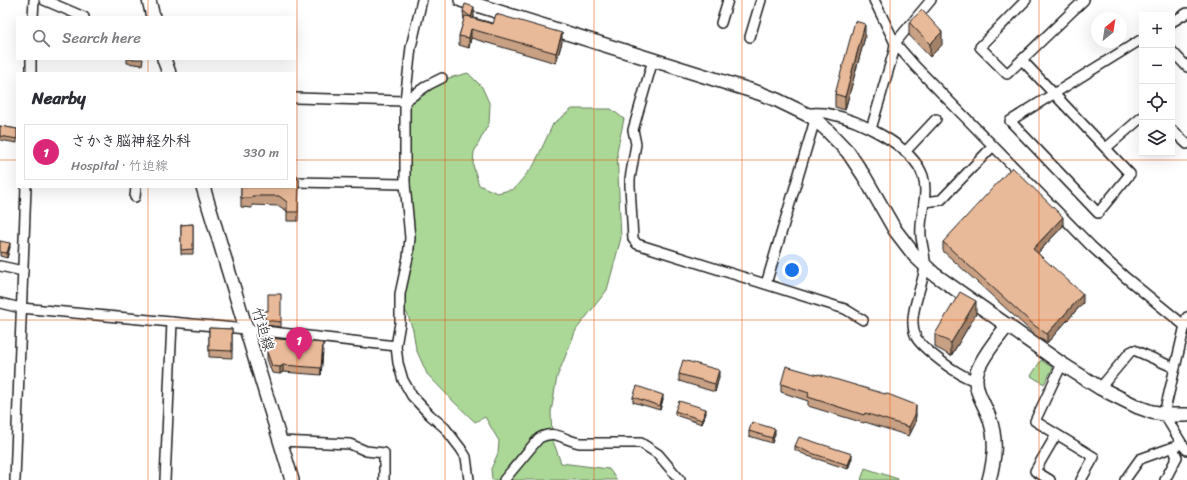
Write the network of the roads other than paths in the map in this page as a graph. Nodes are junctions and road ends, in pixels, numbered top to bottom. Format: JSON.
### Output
{"nodes":[{"id":1,"x":34,"y":0,"type":"edge"},
{"id":2,"x":44,"y":0,"type":"edge"},
{"id":3,"x":149,"y":0,"type":"edge"},
{"id":4,"x":422,"y":0,"type":"edge"},
{"id":5,"x":461,"y":0,"type":"edge"},
{"id":6,"x":728,"y":0,"type":"edge"},
{"id":7,"x":761,"y":0,"type":"edge"},
{"id":8,"x":874,"y":0,"type":"edge"},
{"id":9,"x":931,"y":0,"type":"edge"},
{"id":10,"x":1026,"y":0,"type":"edge"},
{"id":11,"x":1081,"y":1,"type":"edge"},
{"id":12,"x":488,"y":4,"type":"edge"},
{"id":13,"x":1187,"y":13,"type":"edge"},
{"id":14,"x":33,"y":16,"type":"edge"},
{"id":15,"x":82,"y":16,"type":"edge"},
{"id":16,"x":152,"y":16,"type":"edge"},
{"id":17,"x":1175,"y":20,"type":"edge"},
{"id":18,"x":721,"y":23,"type":"dead end"},
{"id":19,"x":750,"y":37,"type":"dead end"},
{"id":20,"x":1139,"y":41,"type":"edge"},
{"id":21,"x":895,"y":43,"type":"junction"},
{"id":22,"x":1175,"y":54,"type":"edge"},
{"id":23,"x":32,"y":60,"type":"edge"},
{"id":24,"x":164,"y":60,"type":"edge"},
{"id":25,"x":654,"y":60,"type":"junction"},
{"id":26,"x":1022,"y":60,"type":"junction"},
{"id":27,"x":1187,"y":67,"type":"edge"},
{"id":28,"x":31,"y":72,"type":"edge"},
{"id":29,"x":169,"y":72,"type":"edge"},
{"id":30,"x":442,"y":78,"type":"dead end"},
{"id":31,"x":1054,"y":94,"type":"junction"},
{"id":32,"x":296,"y":98,"type":"edge"},
{"id":33,"x":405,"y":101,"type":"junction"},
{"id":34,"x":810,"y":117,"type":"junction"},
{"id":35,"x":936,"y":119,"type":"dead end"},
{"id":36,"x":1139,"y":120,"type":"edge"},
{"id":37,"x":871,"y":129,"type":"junction"},
{"id":38,"x":1175,"y":133,"type":"edge"},
{"id":39,"x":1187,"y":144,"type":"edge"},
{"id":40,"x":993,"y":146,"type":"junction"},
{"id":41,"x":1106,"y":148,"type":"junction"},
{"id":42,"x":906,"y":152,"type":"junction"},
{"id":43,"x":296,"y":182,"type":"edge"},
{"id":44,"x":405,"y":184,"type":"junction"},
{"id":45,"x":26,"y":188,"type":"edge"},
{"id":46,"x":136,"y":188,"type":"edge"},
{"id":47,"x":204,"y":188,"type":"edge"},
{"id":48,"x":135,"y":197,"type":"dead end"},
{"id":49,"x":924,"y":202,"type":"junction"},
{"id":50,"x":0,"y":266,"type":"edge"},
{"id":51,"x":926,"y":266,"type":"junction"},
{"id":52,"x":23,"y":271,"type":"junction"},
{"id":53,"x":766,"y":284,"type":"junction"},
{"id":54,"x":0,"y":303,"type":"edge"},
{"id":55,"x":21,"y":308,"type":"junction"},
{"id":56,"x":863,"y":320,"type":"dead end"},
{"id":57,"x":172,"y":322,"type":"junction"},
{"id":58,"x":1186,"y":322,"type":"edge"},
{"id":59,"x":1008,"y":325,"type":"junction"},
{"id":60,"x":246,"y":329,"type":"junction"},
{"id":61,"x":396,"y":346,"type":"junction"},
{"id":62,"x":1062,"y":364,"type":"junction"},
{"id":63,"x":1175,"y":368,"type":"junction"},
{"id":64,"x":976,"y":382,"type":"junction"},
{"id":65,"x":1100,"y":388,"type":"junction"},
{"id":66,"x":1164,"y":414,"type":"junction"},
{"id":67,"x":1187,"y":415,"type":"edge"},
{"id":68,"x":1056,"y":435,"type":"junction"},
{"id":69,"x":280,"y":441,"type":"junction"},
{"id":70,"x":1184,"y":447,"type":"edge"},
{"id":71,"x":1173,"y":448,"type":"junction"},
{"id":72,"x":15,"y":480,"type":"edge"},
{"id":73,"x":165,"y":480,"type":"edge"},
{"id":74,"x":292,"y":480,"type":"edge"},
{"id":75,"x":384,"y":480,"type":"edge"},
{"id":76,"x":469,"y":480,"type":"edge"},
{"id":77,"x":504,"y":480,"type":"edge"},
{"id":78,"x":680,"y":480,"type":"edge"},
{"id":79,"x":989,"y":480,"type":"edge"},
{"id":80,"x":1050,"y":480,"type":"edge"},
{"id":81,"x":1080,"y":480,"type":"edge"},
{"id":82,"x":1125,"y":480,"type":"edge"},
{"id":83,"x":1165,"y":480,"type":"edge"}],
"edges":[{"from":1,"to":14,"type":"street"},
{"from":2,"to":15,"type":"street"},
{"from":3,"to":16,"type":"street"},
{"from":4,"to":33,"type":"street"},
{"from":5,"to":12,"type":"street"},
{"from":6,"to":18,"type":"street"},
{"from":7,"to":19,"type":"street"},
{"from":8,"to":21,"type":"street"},
{"from":9,"to":21,"type":"street"},
{"from":10,"to":26,"type":"street"},
{"from":11,"to":26,"type":"street"},
{"from":12,"to":25,"type":"street"},
{"from":13,"to":17,"type":"street"},
{"from":20,"to":31,"type":"street"},
{"from":21,"to":37,"type":"street"},
{"from":21,"to":40,"type":"street"},
{"from":22,"to":27,"type":"street"},
{"from":23,"to":28,"type":"street"},
{"from":24,"to":29,"type":"street"},
{"from":25,"to":34,"type":"street"},
{"from":25,"to":53,"type":"street"},
{"from":26,"to":31,"type":"street"},
{"from":30,"to":33,"type":"street"},
{"from":31,"to":41,"type":"street"},
{"from":31,"to":41,"type":"street"},
{"from":32,"to":33,"type":"street"},
{"from":33,"to":44,"type":"street"},
{"from":34,"to":37,"type":"street"},
{"from":34,"to":51,"type":"street"},
{"from":34,"to":53,"type":"street"},
{"from":35,"to":42,"type":"street"},
{"from":36,"to":41,"type":"street"},
{"from":37,"to":42,"type":"street"},
{"from":38,"to":39,"type":"street"},
{"from":40,"to":49,"type":"street"},
{"from":40,"to":58,"type":"street"},
{"from":42,"to":49,"type":"street"},
{"from":43,"to":44,"type":"street"},
{"from":44,"to":61,"type":"street"},
{"from":45,"to":52,"type":"street"},
{"from":46,"to":48,"type":"street"},
{"from":47,"to":60,"type":"street","name":"竹迫線"},
{"from":49,"to":51,"type":"street"},
{"from":50,"to":52,"type":"street"},
{"from":51,"to":59,"type":"street"},
{"from":51,"to":64,"type":"street"},
{"from":52,"to":55,"type":"street"},
{"from":53,"to":56,"type":"street"},
{"from":54,"to":55,"type":"street"},
{"from":55,"to":57,"type":"street"},
{"from":55,"to":72,"type":"street"},
{"from":57,"to":60,"type":"street"},
{"from":57,"to":73,"type":"street"},
{"from":58,"to":63,"type":"street"},
{"from":59,"to":62,"type":"street"},
{"from":59,"to":64,"type":"street"},
{"from":60,"to":61,"type":"street"},
{"from":60,"to":69,"type":"street","name":"竹迫線"},
{"from":61,"to":76,"type":"street"},
{"from":62,"to":65,"type":"street"},
{"from":62,"to":68,"type":"street"},
{"from":63,"to":65,"type":"street"},
{"from":63,"to":66,"type":"street"},
{"from":64,"to":79,"type":"street"},
{"from":65,"to":66,"type":"street"},
{"from":66,"to":67,"type":"street"},
{"from":66,"to":70,"type":"street"},
{"from":68,"to":80,"type":"street"},
{"from":68,"to":81,"type":"street"},
{"from":69,"to":74,"type":"street","name":"竹迫線"},
{"from":69,"to":75,"type":"street"},
{"from":70,"to":71,"type":"street"},
{"from":71,"to":82,"type":"street"},
{"from":71,"to":83,"type":"street"},
{"from":77,"to":78,"type":"street"}]}
